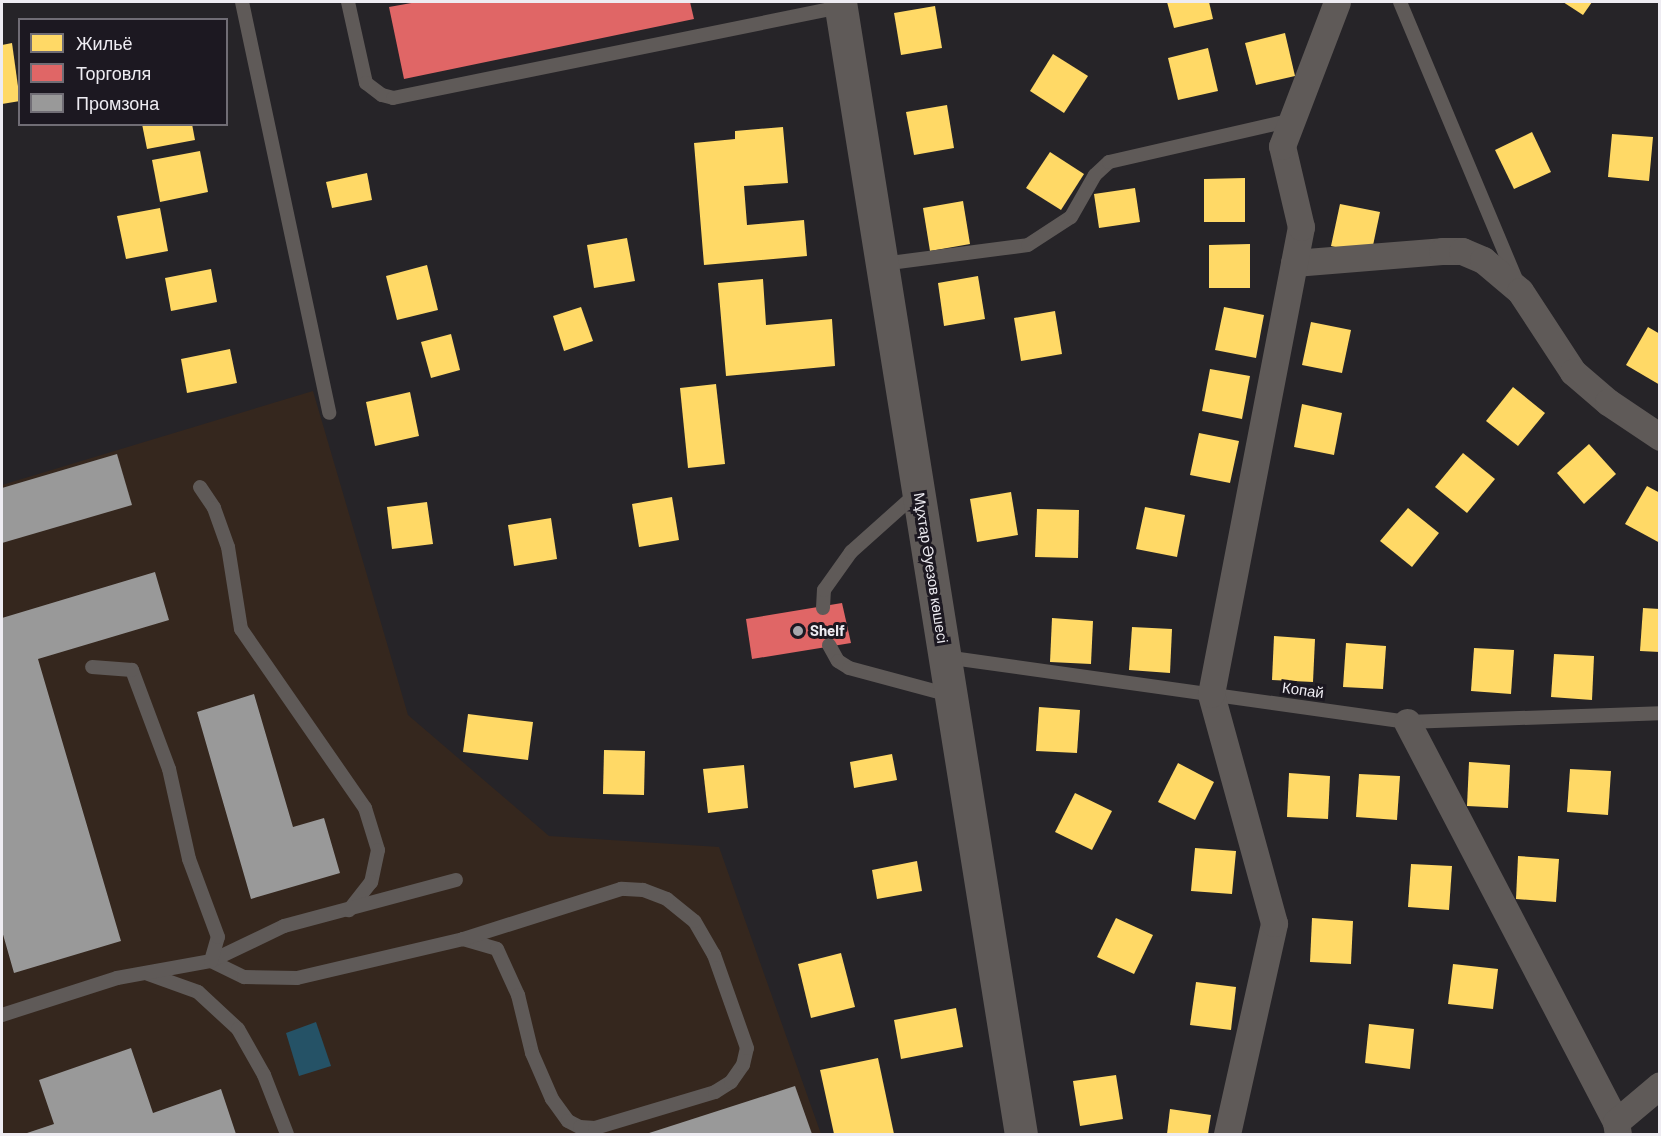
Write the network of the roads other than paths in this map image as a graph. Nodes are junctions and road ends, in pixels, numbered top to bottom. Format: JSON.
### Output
{"nodes":[{"id":1,"x":242,"y":2,"type":"edge"},
{"id":2,"x":348,"y":2,"type":"edge"},
{"id":3,"x":1337,"y":2,"type":"edge"},
{"id":4,"x":1400,"y":2,"type":"edge"},
{"id":5,"x":840,"y":4,"type":"edge"},
{"id":6,"x":1292,"y":120,"type":"junction"},
{"id":7,"x":1294,"y":263,"type":"junction"},
{"id":8,"x":880,"y":264,"type":"junction"},
{"id":9,"x":1520,"y":291,"type":"junction"},
{"id":10,"x":329,"y":413,"type":"dead end"},
{"id":11,"x":1659,"y":437,"type":"edge"},
{"id":12,"x":200,"y":487,"type":"dead end"},
{"id":13,"x":919,"y":492,"type":"junction"},
{"id":14,"x":823,"y":608,"type":"dead end"},
{"id":15,"x":829,"y":645,"type":"dead end"},
{"id":16,"x":945,"y":657,"type":"junction"},
{"id":17,"x":92,"y":667,"type":"dead end"},
{"id":18,"x":1211,"y":694,"type":"junction"},
{"id":19,"x":951,"y":695,"type":"junction"},
{"id":20,"x":1659,"y":712,"type":"edge"},
{"id":21,"x":1407,"y":722,"type":"junction"},
{"id":22,"x":456,"y":880,"type":"dead end"},
{"id":23,"x":350,"y":910,"type":"junction"},
{"id":24,"x":463,"y":939,"type":"junction"},
{"id":25,"x":211,"y":961,"type":"junction"},
{"id":26,"x":146,"y":973,"type":"junction"},
{"id":27,"x":2,"y":1015,"type":"edge"},
{"id":28,"x":1659,"y":1085,"type":"edge"},
{"id":29,"x":1617,"y":1128,"type":"edge"},
{"id":30,"x":287,"y":1134,"type":"edge"},
{"id":31,"x":1021,"y":1134,"type":"edge"},
{"id":32,"x":1227,"y":1134,"type":"edge"}],
"edges":[{"from":1,"to":10,"type":"lane"},
{"from":2,"to":5,"type":"lane"},
{"from":3,"to":6,"type":"street"},
{"from":4,"to":9,"type":"lane"},
{"from":5,"to":8,"type":"street","name":"Мұхтар Әуезов көшесі"},
{"from":6,"to":7,"type":"street"},
{"from":6,"to":8,"type":"lane"},
{"from":7,"to":9,"type":"street"},
{"from":7,"to":18,"type":"street"},
{"from":8,"to":13,"type":"street","name":"Мұхтар Әуезов көшесі"},
{"from":9,"to":11,"type":"street"},
{"from":12,"to":23,"type":"lane"},
{"from":13,"to":14,"type":"lane"},
{"from":13,"to":16,"type":"street","name":"Мұхтар Әуезов көшесі"},
{"from":15,"to":19,"type":"lane"},
{"from":16,"to":18,"type":"lane","name":"Копай"},
{"from":16,"to":19,"type":"street","name":"Мұхтар Әуезов көшесі"},
{"from":17,"to":25,"type":"lane"},
{"from":18,"to":21,"type":"lane","name":"Копай"},
{"from":18,"to":32,"type":"street"},
{"from":19,"to":31,"type":"street","name":"Мұхтар Әуезов көшесі"},
{"from":20,"to":21,"type":"lane","name":"Копай"},
{"from":21,"to":29,"type":"street"},
{"from":22,"to":23,"type":"lane"},
{"from":23,"to":25,"type":"lane"},
{"from":24,"to":24,"type":"lane"},
{"from":24,"to":25,"type":"lane"},
{"from":25,"to":26,"type":"lane"},
{"from":26,"to":27,"type":"lane"},
{"from":26,"to":30,"type":"lane"},
{"from":28,"to":29,"type":"street"}]}
